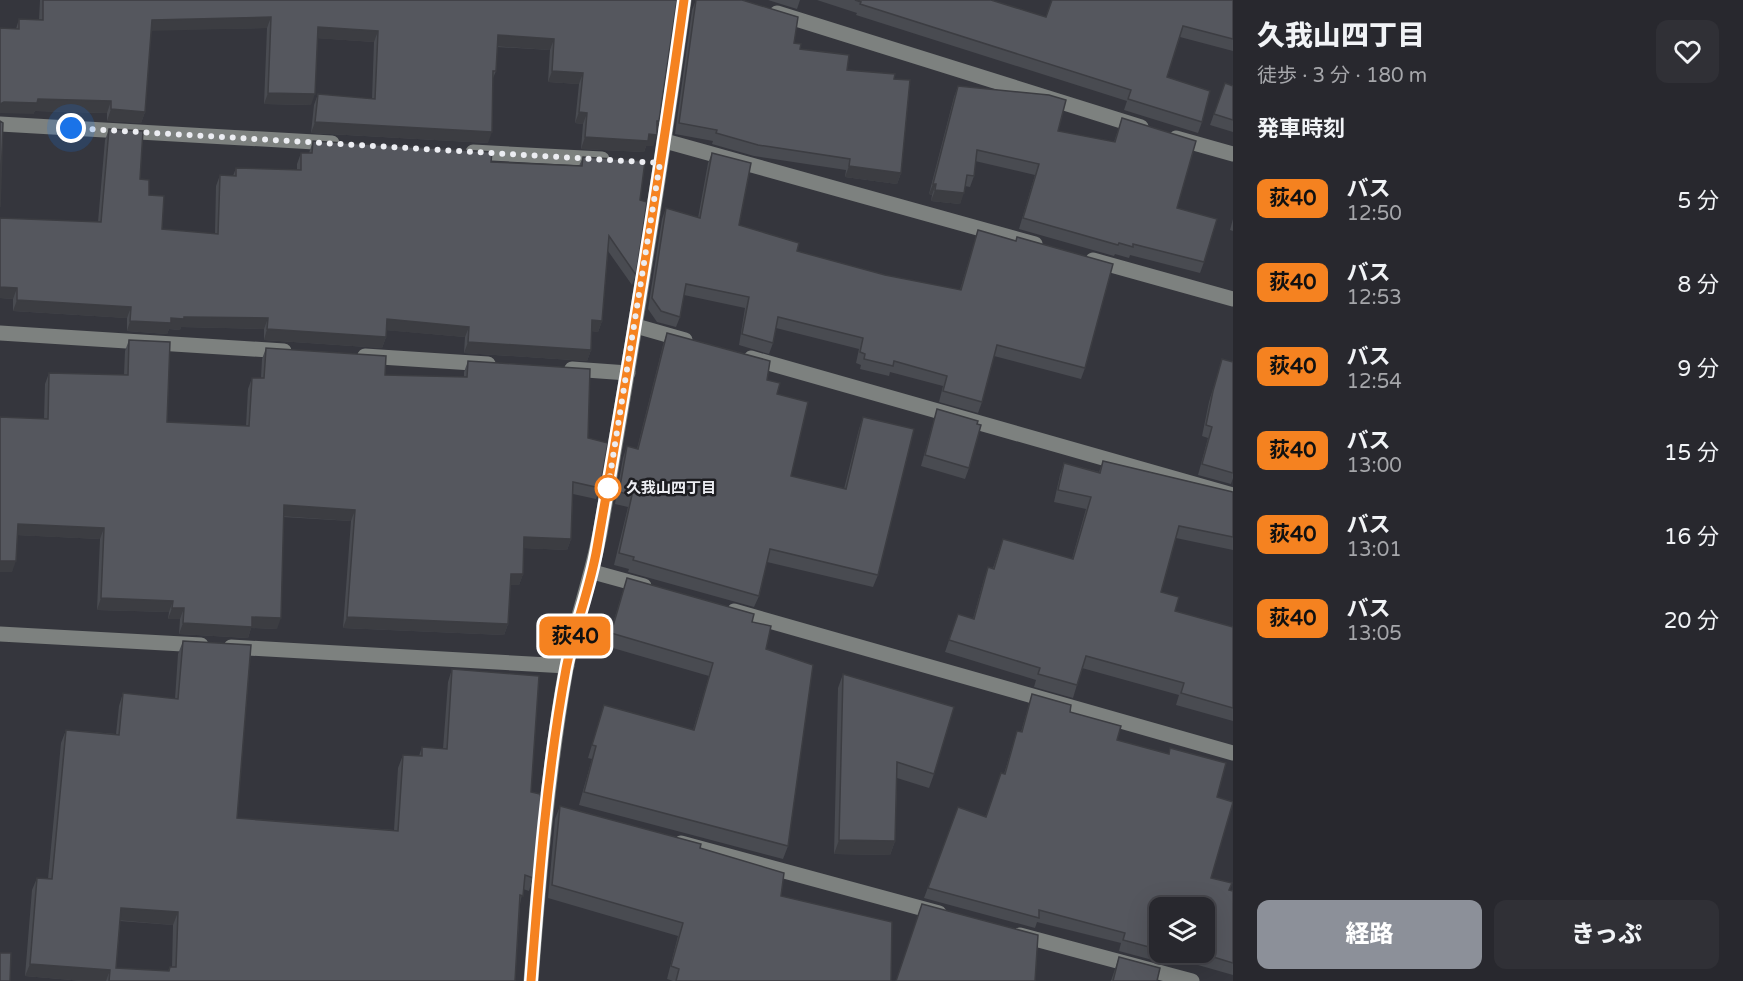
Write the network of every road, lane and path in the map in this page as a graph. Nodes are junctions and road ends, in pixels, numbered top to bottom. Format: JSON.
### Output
{"nodes":[{"id":1,"x":684,"y":0,"type":"edge"},
{"id":2,"x":757,"y":7,"type":"edge"},
{"id":3,"x":0,"y":124,"type":"edge"},
{"id":4,"x":665,"y":141,"type":"junction"},
{"id":5,"x":353,"y":145,"type":"edge"},
{"id":6,"x":459,"y":151,"type":"edge"},
{"id":7,"x":1233,"y":154,"type":"edge"},
{"id":8,"x":612,"y":160,"type":"edge"},
{"id":9,"x":1046,"y":248,"type":"edge"},
{"id":10,"x":1080,"y":257,"type":"edge"},
{"id":11,"x":1233,"y":299,"type":"edge"},
{"id":12,"x":636,"y":326,"type":"junction"},
{"id":13,"x":0,"y":333,"type":"edge"},
{"id":14,"x":705,"y":345,"type":"edge"},
{"id":15,"x":296,"y":352,"type":"edge"},
{"id":16,"x":344,"y":355,"type":"edge"},
{"id":17,"x":739,"y":355,"type":"edge"},
{"id":18,"x":498,"y":364,"type":"edge"},
{"id":19,"x":557,"y":368,"type":"edge"},
{"id":20,"x":628,"y":373,"type":"junction"},
{"id":21,"x":1233,"y":495,"type":"edge"},
{"id":22,"x":593,"y":572,"type":"junction"},
{"id":23,"x":661,"y":591,"type":"edge"},
{"id":24,"x":718,"y":607,"type":"edge"},
{"id":25,"x":0,"y":634,"type":"edge"},
{"id":26,"x":567,"y":666,"type":"junction"},
{"id":27,"x":1233,"y":753,"type":"edge"},
{"id":28,"x":661,"y":837,"type":"edge"},
{"id":29,"x":950,"y":915,"type":"edge"},
{"id":30,"x":1007,"y":931,"type":"edge"},
{"id":31,"x":531,"y":981,"type":"edge"},
{"id":32,"x":1192,"y":981,"type":"edge"}],
"edges":[{"from":1,"to":4,"type":"street"},
{"from":2,"to":7,"type":"street"},
{"from":3,"to":5,"type":"street"},
{"from":4,"to":9,"type":"street"},
{"from":4,"to":12,"type":"street"},
{"from":6,"to":8,"type":"street"},
{"from":10,"to":11,"type":"street"},
{"from":12,"to":14,"type":"street"},
{"from":12,"to":20,"type":"street"},
{"from":13,"to":15,"type":"street"},
{"from":16,"to":18,"type":"street"},
{"from":17,"to":21,"type":"street"},
{"from":19,"to":20,"type":"street"},
{"from":20,"to":22,"type":"street"},
{"from":22,"to":23,"type":"street"},
{"from":22,"to":26,"type":"street"},
{"from":24,"to":27,"type":"street"},
{"from":25,"to":26,"type":"street"},
{"from":26,"to":31,"type":"street"},
{"from":28,"to":29,"type":"street"},
{"from":30,"to":32,"type":"street"}]}
